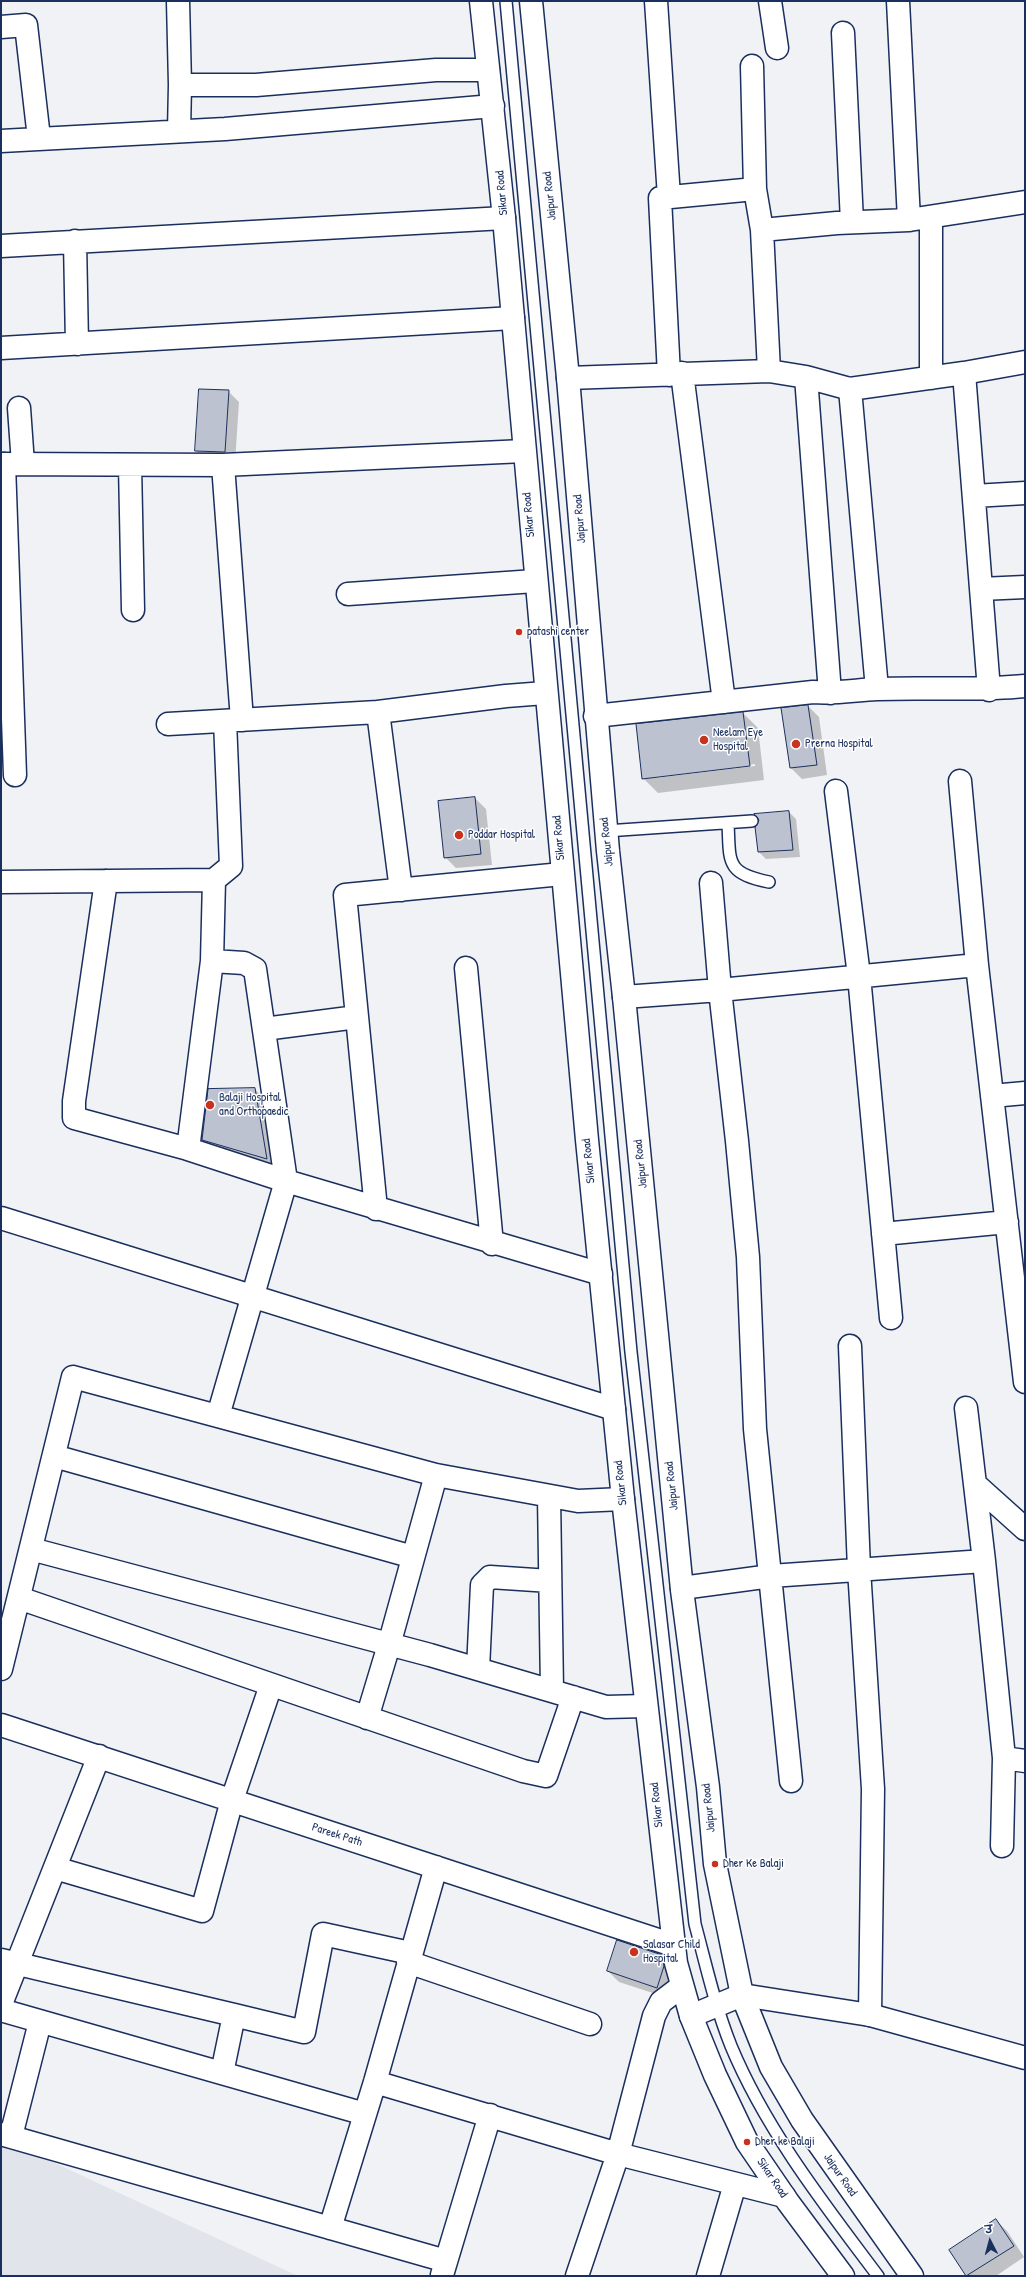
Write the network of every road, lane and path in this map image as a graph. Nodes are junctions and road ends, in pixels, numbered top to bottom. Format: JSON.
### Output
{"nodes":[{"id":1,"x":178,"y":1,"type":"edge"},
{"id":2,"x":481,"y":1,"type":"edge"},
{"id":3,"x":506,"y":1,"type":"edge"},
{"id":4,"x":531,"y":1,"type":"edge"},
{"id":5,"x":656,"y":1,"type":"edge"},
{"id":6,"x":770,"y":1,"type":"edge"},
{"id":7,"x":898,"y":1,"type":"edge"},
{"id":8,"x":1,"y":27,"type":"edge"},
{"id":9,"x":843,"y":33,"type":"dead end"},
{"id":10,"x":777,"y":48,"type":"dead end"},
{"id":11,"x":752,"y":66,"type":"dead end"},
{"id":12,"x":488,"y":70,"type":"junction"},
{"id":13,"x":180,"y":86,"type":"junction"},
{"id":14,"x":493,"y":106,"type":"junction"},
{"id":15,"x":179,"y":131,"type":"junction"},
{"id":16,"x":39,"y":138,"type":"junction"},
{"id":17,"x":1,"y":141,"type":"edge"},
{"id":18,"x":755,"y":189,"type":"junction"},
{"id":19,"x":669,"y":197,"type":"junction"},
{"id":20,"x":1025,"y":202,"type":"edge"},
{"id":21,"x":931,"y":217,"type":"junction"},
{"id":22,"x":504,"y":218,"type":"junction"},
{"id":23,"x":909,"y":220,"type":"junction"},
{"id":24,"x":852,"y":222,"type":"junction"},
{"id":25,"x":762,"y":230,"type":"junction"},
{"id":26,"x":75,"y":241,"type":"junction"},
{"id":27,"x":1,"y":246,"type":"edge"},
{"id":28,"x":513,"y":318,"type":"junction"},
{"id":29,"x":77,"y":344,"type":"junction"},
{"id":30,"x":1,"y":348,"type":"edge"},
{"id":31,"x":1025,"y":362,"type":"edge"},
{"id":32,"x":769,"y":371,"type":"junction"},
{"id":33,"x":964,"y":373,"type":"junction"},
{"id":34,"x":676,"y":374,"type":"junction"},
{"id":35,"x":806,"y":376,"type":"junction"},
{"id":36,"x":568,"y":378,"type":"junction"},
{"id":37,"x":931,"y":378,"type":"junction"},
{"id":38,"x":850,"y":388,"type":"junction"},
{"id":39,"x":19,"y":408,"type":"dead end"},
{"id":40,"x":524,"y":451,"type":"junction"},
{"id":41,"x":9,"y":464,"type":"edge"},
{"id":42,"x":130,"y":464,"type":"junction"},
{"id":43,"x":223,"y":465,"type":"junction"},
{"id":44,"x":1025,"y":493,"type":"edge"},
{"id":45,"x":974,"y":496,"type":"junction"},
{"id":46,"x":535,"y":581,"type":"junction"},
{"id":47,"x":1025,"y":587,"type":"edge"},
{"id":48,"x":981,"y":589,"type":"junction"},
{"id":49,"x":348,"y":594,"type":"dead end"},
{"id":50,"x":133,"y":610,"type":"dead end"},
{"id":51,"x":1025,"y":686,"type":"edge"},
{"id":52,"x":877,"y":689,"type":"junction"},
{"id":53,"x":989,"y":690,"type":"junction"},
{"id":54,"x":545,"y":693,"type":"junction"},
{"id":55,"x":830,"y":694,"type":"junction"},
{"id":56,"x":724,"y":702,"type":"junction"},
{"id":57,"x":6,"y":711,"type":"edge"},
{"id":58,"x":378,"y":712,"type":"junction"},
{"id":59,"x":595,"y":716,"type":"junction"},
{"id":60,"x":234,"y":720,"type":"junction"},
{"id":61,"x":168,"y":724,"type":"dead end"},
{"id":62,"x":15,"y":775,"type":"dead end"},
{"id":63,"x":960,"y":780,"type":"dead end"},
{"id":64,"x":836,"y":791,"type":"dead end"},
{"id":65,"x":752,"y":821,"type":"dead end"},
{"id":66,"x":728,"y":823,"type":"junction"},
{"id":67,"x":606,"y":831,"type":"junction"},
{"id":68,"x":562,"y":874,"type":"junction"},
{"id":69,"x":214,"y":880,"type":"junction"},
{"id":70,"x":106,"y":881,"type":"junction"},
{"id":71,"x":1,"y":882,"type":"edge"},
{"id":72,"x":769,"y":882,"type":"dead end"},
{"id":73,"x":711,"y":883,"type":"dead end"},
{"id":74,"x":401,"y":890,"type":"junction"},
{"id":75,"x":212,"y":960,"type":"junction"},
{"id":76,"x":977,"y":965,"type":"junction"},
{"id":77,"x":466,"y":968,"type":"dead end"},
{"id":78,"x":859,"y":976,"type":"junction"},
{"id":79,"x":720,"y":990,"type":"junction"},
{"id":80,"x":624,"y":997,"type":"junction"},
{"id":81,"x":357,"y":1018,"type":"junction"},
{"id":82,"x":264,"y":1028,"type":"junction"},
{"id":83,"x":1025,"y":1093,"type":"edge"},
{"id":84,"x":992,"y":1096,"type":"junction"},
{"id":85,"x":188,"y":1149,"type":"junction"},
{"id":86,"x":286,"y":1181,"type":"junction"},
{"id":87,"x":376,"y":1208,"type":"junction"},
{"id":88,"x":1,"y":1218,"type":"edge"},
{"id":89,"x":1007,"y":1222,"type":"junction"},
{"id":90,"x":883,"y":1234,"type":"junction"},
{"id":91,"x":492,"y":1244,"type":"junction"},
{"id":92,"x":601,"y":1274,"type":"junction"},
{"id":93,"x":253,"y":1296,"type":"junction"},
{"id":94,"x":891,"y":1318,"type":"dead end"},
{"id":95,"x":850,"y":1346,"type":"dead end"},
{"id":96,"x":1024,"y":1356,"type":"edge"},
{"id":97,"x":1025,"y":1382,"type":"edge"},
{"id":98,"x":614,"y":1408,"type":"junction"},
{"id":99,"x":966,"y":1408,"type":"dead end"},
{"id":100,"x":218,"y":1416,"type":"junction"},
{"id":101,"x":54,"y":1456,"type":"junction"},
{"id":102,"x":436,"y":1475,"type":"junction"},
{"id":103,"x":975,"y":1484,"type":"junction"},
{"id":104,"x":549,"y":1496,"type":"junction"},
{"id":105,"x":622,"y":1499,"type":"junction"},
{"id":106,"x":1025,"y":1529,"type":"edge"},
{"id":107,"x":31,"y":1549,"type":"junction"},
{"id":108,"x":413,"y":1557,"type":"junction"},
{"id":109,"x":984,"y":1561,"type":"junction"},
{"id":110,"x":859,"y":1569,"type":"junction"},
{"id":111,"x":771,"y":1576,"type":"junction"},
{"id":112,"x":550,"y":1581,"type":"junction"},
{"id":113,"x":682,"y":1588,"type":"junction"},
{"id":114,"x":19,"y":1598,"type":"junction"},
{"id":115,"x":389,"y":1645,"type":"junction"},
{"id":116,"x":1,"y":1669,"type":"edge"},
{"id":117,"x":478,"y":1669,"type":"junction"},
{"id":118,"x":271,"y":1685,"type":"junction"},
{"id":119,"x":552,"y":1691,"type":"junction"},
{"id":120,"x":573,"y":1697,"type":"junction"},
{"id":121,"x":646,"y":1706,"type":"junction"},
{"id":122,"x":366,"y":1718,"type":"junction"},
{"id":123,"x":1,"y":1725,"type":"edge"},
{"id":124,"x":99,"y":1756,"type":"junction"},
{"id":125,"x":1014,"y":1760,"type":"edge"},
{"id":126,"x":791,"y":1781,"type":"dead end"},
{"id":127,"x":232,"y":1800,"type":"junction"},
{"id":128,"x":1002,"y":1846,"type":"dead end"},
{"id":129,"x":436,"y":1867,"type":"junction"},
{"id":130,"x":55,"y":1868,"type":"junction"},
{"id":131,"x":673,"y":1945,"type":"junction"},
{"id":132,"x":409,"y":1957,"type":"junction"},
{"id":133,"x":9,"y":1963,"type":"edge"},
{"id":134,"x":682,"y":1986,"type":"junction"},
{"id":135,"x":742,"y":1995,"type":"junction"},
{"id":136,"x":1,"y":2004,"type":"edge"},
{"id":137,"x":716,"y":2005,"type":"junction"},
{"id":138,"x":1,"y":2010,"type":"edge"},
{"id":139,"x":234,"y":2015,"type":"junction"},
{"id":140,"x":870,"y":2015,"type":"junction"},
{"id":141,"x":691,"y":2016,"type":"junction"},
{"id":142,"x":40,"y":2022,"type":"junction"},
{"id":143,"x":590,"y":2024,"type":"dead end"},
{"id":144,"x":1025,"y":2058,"type":"edge"},
{"id":145,"x":222,"y":2073,"type":"junction"},
{"id":146,"x":375,"y":2082,"type":"junction"},
{"id":147,"x":365,"y":2114,"type":"junction"},
{"id":148,"x":490,"y":2115,"type":"junction"},
{"id":149,"x":6,"y":2135,"type":"edge"},
{"id":150,"x":618,"y":2154,"type":"junction"},
{"id":151,"x":734,"y":2184,"type":"junction"},
{"id":152,"x":784,"y":2196,"type":"junction"},
{"id":153,"x":330,"y":2228,"type":"junction"},
{"id":154,"x":444,"y":2269,"type":"edge"},
{"id":155,"x":577,"y":2276,"type":"edge"},
{"id":156,"x":708,"y":2276,"type":"edge"},
{"id":157,"x":843,"y":2276,"type":"edge"},
{"id":158,"x":878,"y":2276,"type":"edge"},
{"id":159,"x":912,"y":2276,"type":"edge"}],
"edges":[{"from":1,"to":13,"type":"street"},
{"from":2,"to":12,"type":"street","name":"Sikar Road"},
{"from":3,"to":137,"type":"lane"},
{"from":4,"to":36,"type":"street","name":"Jaipur Road"},
{"from":5,"to":19,"type":"street"},
{"from":6,"to":10,"type":"street"},
{"from":7,"to":23,"type":"street"},
{"from":8,"to":16,"type":"street"},
{"from":9,"to":24,"type":"street"},
{"from":11,"to":18,"type":"street"},
{"from":12,"to":13,"type":"street"},
{"from":12,"to":14,"type":"street","name":"Sikar Road"},
{"from":13,"to":15,"type":"street"},
{"from":14,"to":15,"type":"street"},
{"from":14,"to":22,"type":"street","name":"Sikar Road"},
{"from":15,"to":16,"type":"street"},
{"from":16,"to":17,"type":"street"},
{"from":18,"to":19,"type":"street"},
{"from":18,"to":25,"type":"street"},
{"from":19,"to":34,"type":"street"},
{"from":20,"to":21,"type":"street"},
{"from":21,"to":23,"type":"street"},
{"from":21,"to":37,"type":"street"},
{"from":22,"to":26,"type":"street"},
{"from":22,"to":28,"type":"street","name":"Sikar Road"},
{"from":23,"to":24,"type":"street"},
{"from":24,"to":25,"type":"street"},
{"from":25,"to":32,"type":"street"},
{"from":26,"to":27,"type":"street"},
{"from":26,"to":29,"type":"street"},
{"from":28,"to":29,"type":"street"},
{"from":28,"to":40,"type":"street","name":"Sikar Road"},
{"from":29,"to":30,"type":"street"},
{"from":31,"to":33,"type":"street"},
{"from":32,"to":34,"type":"street"},
{"from":32,"to":35,"type":"street"},
{"from":33,"to":37,"type":"street"},
{"from":33,"to":45,"type":"street"},
{"from":34,"to":36,"type":"street"},
{"from":34,"to":56,"type":"street"},
{"from":35,"to":38,"type":"street"},
{"from":35,"to":55,"type":"street"},
{"from":36,"to":59,"type":"street","name":"Jaipur Road"},
{"from":37,"to":38,"type":"street"},
{"from":38,"to":52,"type":"street"},
{"from":39,"to":41,"type":"street"},
{"from":40,"to":43,"type":"street"},
{"from":40,"to":46,"type":"street","name":"Sikar Road"},
{"from":41,"to":42,"type":"street"},
{"from":41,"to":57,"type":"street"},
{"from":42,"to":43,"type":"street"},
{"from":42,"to":50,"type":"street"},
{"from":43,"to":60,"type":"street"},
{"from":44,"to":45,"type":"street"},
{"from":45,"to":48,"type":"street"},
{"from":46,"to":49,"type":"street"},
{"from":46,"to":54,"type":"street","name":"Sikar Road"},
{"from":47,"to":48,"type":"street"},
{"from":48,"to":53,"type":"street"},
{"from":51,"to":53,"type":"street"},
{"from":52,"to":53,"type":"street"},
{"from":52,"to":55,"type":"street"},
{"from":54,"to":58,"type":"street"},
{"from":54,"to":68,"type":"street","name":"Sikar Road"},
{"from":55,"to":56,"type":"street"},
{"from":56,"to":59,"type":"street"},
{"from":57,"to":62,"type":"street"},
{"from":58,"to":60,"type":"street"},
{"from":58,"to":74,"type":"street"},
{"from":59,"to":67,"type":"street","name":"Jaipur Road"},
{"from":60,"to":61,"type":"street"},
{"from":60,"to":69,"type":"street"},
{"from":63,"to":76,"type":"street"},
{"from":64,"to":78,"type":"street"},
{"from":65,"to":66,"type":"lane"},
{"from":66,"to":67,"type":"lane"},
{"from":66,"to":72,"type":"lane"},
{"from":67,"to":80,"type":"street","name":"Jaipur Road"},
{"from":68,"to":74,"type":"street"},
{"from":68,"to":92,"type":"street","name":"Sikar Road"},
{"from":69,"to":70,"type":"street"},
{"from":69,"to":75,"type":"street"},
{"from":70,"to":71,"type":"street"},
{"from":70,"to":85,"type":"street"},
{"from":73,"to":79,"type":"street"},
{"from":74,"to":81,"type":"street"},
{"from":75,"to":82,"type":"street"},
{"from":75,"to":85,"type":"street"},
{"from":76,"to":78,"type":"street"},
{"from":76,"to":84,"type":"street"},
{"from":77,"to":91,"type":"street"},
{"from":78,"to":79,"type":"street"},
{"from":78,"to":90,"type":"street"},
{"from":79,"to":80,"type":"street"},
{"from":79,"to":111,"type":"street"},
{"from":80,"to":113,"type":"street","name":"Jaipur Road"},
{"from":81,"to":82,"type":"street"},
{"from":81,"to":87,"type":"street"},
{"from":82,"to":86,"type":"street"},
{"from":83,"to":84,"type":"street"},
{"from":84,"to":89,"type":"street"},
{"from":85,"to":86,"type":"street"},
{"from":86,"to":87,"type":"street"},
{"from":86,"to":93,"type":"street"},
{"from":87,"to":91,"type":"street"},
{"from":88,"to":93,"type":"street"},
{"from":89,"to":90,"type":"street"},
{"from":89,"to":96,"type":"street"},
{"from":90,"to":94,"type":"street"},
{"from":91,"to":92,"type":"street"},
{"from":92,"to":98,"type":"street","name":"Sikar Road"},
{"from":93,"to":98,"type":"street"},
{"from":93,"to":100,"type":"street"},
{"from":95,"to":110,"type":"street"},
{"from":96,"to":97,"type":"street"},
{"from":98,"to":105,"type":"street","name":"Sikar Road"},
{"from":99,"to":103,"type":"street"},
{"from":100,"to":101,"type":"street"},
{"from":100,"to":102,"type":"street"},
{"from":101,"to":107,"type":"street"},
{"from":101,"to":108,"type":"street"},
{"from":102,"to":104,"type":"street"},
{"from":102,"to":108,"type":"street"},
{"from":103,"to":106,"type":"street"},
{"from":103,"to":109,"type":"street"},
{"from":104,"to":105,"type":"street"},
{"from":104,"to":112,"type":"street"},
{"from":105,"to":121,"type":"street","name":"Sikar Road"},
{"from":107,"to":114,"type":"street"},
{"from":107,"to":115,"type":"street"},
{"from":108,"to":115,"type":"street"},
{"from":109,"to":110,"type":"street"},
{"from":109,"to":125,"type":"street"},
{"from":110,"to":111,"type":"street"},
{"from":110,"to":140,"type":"street"},
{"from":111,"to":113,"type":"street"},
{"from":111,"to":126,"type":"street"},
{"from":112,"to":117,"type":"street"},
{"from":112,"to":119,"type":"street"},
{"from":113,"to":135,"type":"street","name":"Jaipur Road"},
{"from":114,"to":116,"type":"street"},
{"from":114,"to":118,"type":"street"},
{"from":115,"to":117,"type":"street"},
{"from":115,"to":122,"type":"street"},
{"from":117,"to":119,"type":"street"},
{"from":118,"to":122,"type":"street"},
{"from":118,"to":127,"type":"street"},
{"from":119,"to":120,"type":"street"},
{"from":120,"to":121,"type":"street"},
{"from":120,"to":122,"type":"street"},
{"from":121,"to":131,"type":"street","name":"Sikar Road"},
{"from":123,"to":124,"type":"street","name":"Pareek Path"},
{"from":124,"to":127,"type":"street","name":"Pareek Path"},
{"from":124,"to":130,"type":"street"},
{"from":125,"to":128,"type":"street"},
{"from":127,"to":129,"type":"street","name":"Pareek Path"},
{"from":127,"to":130,"type":"street"},
{"from":129,"to":131,"type":"street","name":"Pareek Path"},
{"from":129,"to":132,"type":"street"},
{"from":130,"to":133,"type":"street"},
{"from":131,"to":134,"type":"street","name":"Sikar Road"},
{"from":132,"to":139,"type":"street"},
{"from":132,"to":143,"type":"street"},
{"from":132,"to":146,"type":"street"},
{"from":133,"to":136,"type":"street"},
{"from":133,"to":139,"type":"street"},
{"from":134,"to":141,"type":"street","name":"Sikar Road"},
{"from":134,"to":150,"type":"street"},
{"from":135,"to":137,"type":"street"},
{"from":135,"to":140,"type":"street"},
{"from":135,"to":159,"type":"street","name":"Jaipur Road"},
{"from":137,"to":141,"type":"street"},
{"from":137,"to":158,"type":"lane"},
{"from":138,"to":142,"type":"street"},
{"from":139,"to":145,"type":"street"},
{"from":140,"to":144,"type":"street"},
{"from":141,"to":152,"type":"street","name":"Sikar Road"},
{"from":142,"to":145,"type":"street"},
{"from":142,"to":149,"type":"street"},
{"from":145,"to":147,"type":"street"},
{"from":146,"to":147,"type":"street"},
{"from":146,"to":148,"type":"street"},
{"from":147,"to":153,"type":"street"},
{"from":148,"to":150,"type":"street"},
{"from":148,"to":154,"type":"street"},
{"from":149,"to":153,"type":"street"},
{"from":150,"to":151,"type":"street"},
{"from":150,"to":155,"type":"street"},
{"from":151,"to":152,"type":"street"},
{"from":151,"to":156,"type":"street"},
{"from":152,"to":157,"type":"street","name":"Sikar Road"},
{"from":153,"to":154,"type":"street"}]}
